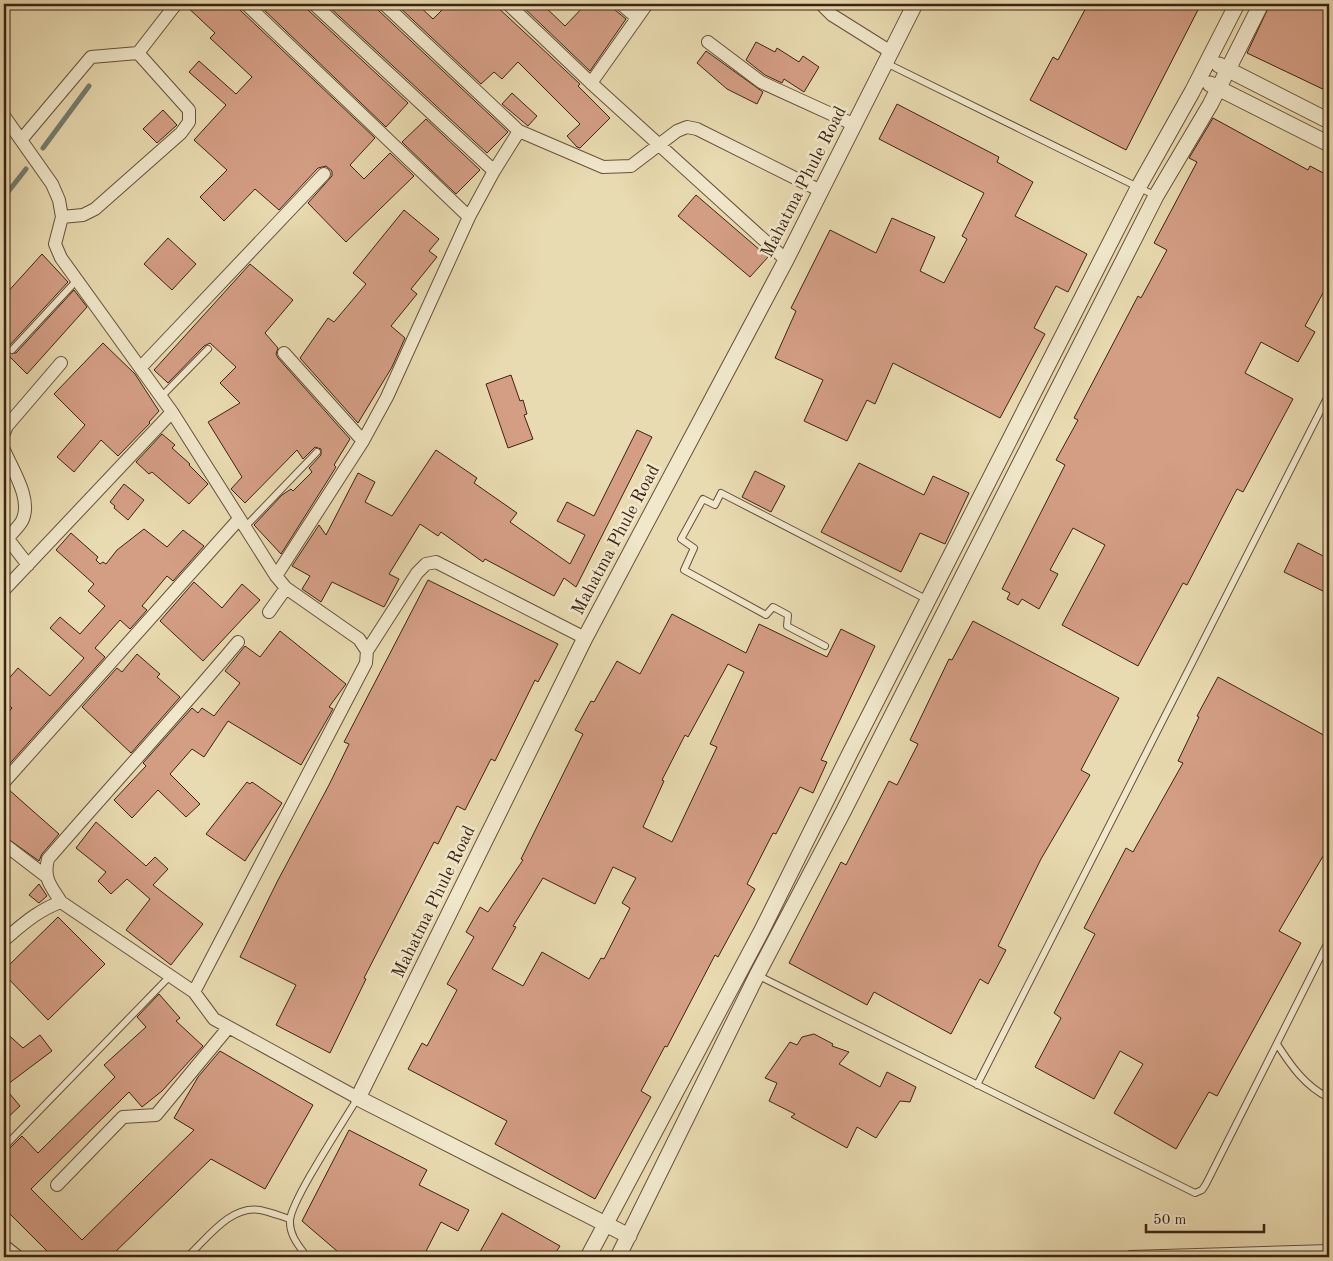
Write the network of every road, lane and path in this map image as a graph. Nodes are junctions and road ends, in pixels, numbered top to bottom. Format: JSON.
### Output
{"nodes":[{"id":1,"x":176,"y":4,"type":"edge"},
{"id":2,"x":246,"y":4,"type":"edge"},
{"id":3,"x":314,"y":4,"type":"edge"},
{"id":4,"x":384,"y":4,"type":"edge"},
{"id":5,"x":508,"y":4,"type":"edge"},
{"id":6,"x":621,"y":4,"type":"edge"},
{"id":7,"x":648,"y":4,"type":"edge"},
{"id":8,"x":821,"y":4,"type":"edge"},
{"id":9,"x":915,"y":4,"type":"edge"},
{"id":10,"x":1237,"y":4,"type":"edge"},
{"id":11,"x":1261,"y":4,"type":"edge"},
{"id":12,"x":637,"y":18,"type":"junction"},
{"id":13,"x":708,"y":42,"type":"dead end"},
{"id":14,"x":138,"y":53,"type":"junction"},
{"id":15,"x":889,"y":57,"type":"junction"},
{"id":16,"x":1209,"y":59,"type":"junction"},
{"id":17,"x":1228,"y":69,"type":"junction"},
{"id":18,"x":1199,"y":78,"type":"junction"},
{"id":19,"x":591,"y":83,"type":"junction"},
{"id":20,"x":1218,"y":88,"type":"junction"},
{"id":21,"x":1329,"y":120,"type":"edge"},
{"id":22,"x":5,"y":121,"type":"edge"},
{"id":23,"x":855,"y":124,"type":"junction"},
{"id":24,"x":519,"y":130,"type":"junction"},
{"id":25,"x":21,"y":140,"type":"junction"},
{"id":26,"x":1329,"y":144,"type":"edge"},
{"id":27,"x":659,"y":147,"type":"junction"},
{"id":28,"x":494,"y":171,"type":"junction"},
{"id":29,"x":324,"y":174,"type":"dead end"},
{"id":30,"x":1138,"y":188,"type":"junction"},
{"id":31,"x":821,"y":191,"type":"junction"},
{"id":32,"x":1156,"y":196,"type":"junction"},
{"id":33,"x":469,"y":216,"type":"junction"},
{"id":34,"x":62,"y":217,"type":"junction"},
{"id":35,"x":786,"y":260,"type":"junction"},
{"id":36,"x":77,"y":280,"type":"junction"},
{"id":37,"x":208,"y":349,"type":"dead end"},
{"id":38,"x":12,"y":350,"type":"dead end"},
{"id":39,"x":284,"y":353,"type":"dead end"},
{"id":40,"x":60,"y":363,"type":"dead end"},
{"id":41,"x":140,"y":368,"type":"junction"},
{"id":42,"x":1329,"y":394,"type":"edge"},
{"id":43,"x":161,"y":397,"type":"junction"},
{"id":44,"x":172,"y":412,"type":"junction"},
{"id":45,"x":4,"y":433,"type":"edge"},
{"id":46,"x":1010,"y":440,"type":"junction"},
{"id":47,"x":363,"y":441,"type":"junction"},
{"id":48,"x":1028,"y":448,"type":"junction"},
{"id":49,"x":4,"y":450,"type":"edge"},
{"id":50,"x":317,"y":452,"type":"dead end"},
{"id":51,"x":242,"y":523,"type":"junction"},
{"id":52,"x":5,"y":538,"type":"edge"},
{"id":53,"x":28,"y":565,"type":"junction"},
{"id":54,"x":276,"y":576,"type":"junction"},
{"id":55,"x":286,"y":588,"type":"junction"},
{"id":56,"x":4,"y":590,"type":"edge"},
{"id":57,"x":928,"y":600,"type":"junction"},
{"id":58,"x":269,"y":612,"type":"dead end"},
{"id":59,"x":585,"y":638,"type":"junction"},
{"id":60,"x":238,"y":642,"type":"dead end"},
{"id":61,"x":825,"y":646,"type":"dead end"},
{"id":62,"x":367,"y":651,"type":"junction"},
{"id":63,"x":4,"y":782,"type":"edge"},
{"id":64,"x":4,"y":844,"type":"edge"},
{"id":65,"x":47,"y":877,"type":"junction"},
{"id":66,"x":61,"y":902,"type":"junction"},
{"id":67,"x":4,"y":940,"type":"edge"},
{"id":68,"x":1329,"y":940,"type":"edge"},
{"id":69,"x":757,"y":975,"type":"junction"},
{"id":70,"x":170,"y":976,"type":"junction"},
{"id":71,"x":194,"y":992,"type":"junction"},
{"id":72,"x":228,"y":1028,"type":"junction"},
{"id":73,"x":1277,"y":1044,"type":"junction"},
{"id":74,"x":977,"y":1085,"type":"junction"},
{"id":75,"x":358,"y":1098,"type":"junction"},
{"id":76,"x":1329,"y":1098,"type":"edge"},
{"id":77,"x":4,"y":1147,"type":"edge"},
{"id":78,"x":57,"y":1185,"type":"dead end"},
{"id":79,"x":290,"y":1219,"type":"junction"},
{"id":80,"x":605,"y":1223,"type":"junction"},
{"id":81,"x":629,"y":1236,"type":"junction"},
{"id":82,"x":4,"y":1242,"type":"edge"},
{"id":83,"x":1329,"y":1248,"type":"edge"},
{"id":84,"x":23,"y":1257,"type":"edge"},
{"id":85,"x":188,"y":1257,"type":"edge"},
{"id":86,"x":307,"y":1257,"type":"edge"},
{"id":87,"x":588,"y":1257,"type":"edge"},
{"id":88,"x":618,"y":1257,"type":"edge"},
{"id":89,"x":1131,"y":1257,"type":"edge"}],
"edges":[{"from":1,"to":14,"type":"street"},
{"from":2,"to":33,"type":"street"},
{"from":3,"to":28,"type":"street"},
{"from":4,"to":24,"type":"street"},
{"from":5,"to":19,"type":"street"},
{"from":6,"to":12,"type":"street"},
{"from":7,"to":12,"type":"street"},
{"from":8,"to":15,"type":"street"},
{"from":9,"to":15,"type":"street","name":"Mahatma Phule Road"},
{"from":10,"to":16,"type":"street"},
{"from":11,"to":17,"type":"street"},
{"from":12,"to":19,"type":"street"},
{"from":13,"to":23,"type":"street"},
{"from":14,"to":25,"type":"street"},
{"from":14,"to":34,"type":"street"},
{"from":15,"to":23,"type":"street","name":"Mahatma Phule Road"},
{"from":15,"to":30,"type":"lane"},
{"from":16,"to":17,"type":"street"},
{"from":16,"to":18,"type":"street"},
{"from":17,"to":20,"type":"street"},
{"from":17,"to":21,"type":"street"},
{"from":18,"to":20,"type":"street"},
{"from":18,"to":30,"type":"street"},
{"from":19,"to":27,"type":"street"},
{"from":20,"to":26,"type":"street"},
{"from":20,"to":32,"type":"street"},
{"from":22,"to":25,"type":"street"},
{"from":23,"to":31,"type":"street","name":"Mahatma Phule Road"},
{"from":24,"to":27,"type":"street"},
{"from":24,"to":28,"type":"street"},
{"from":25,"to":34,"type":"street"},
{"from":27,"to":31,"type":"street"},
{"from":27,"to":35,"type":"street"},
{"from":28,"to":33,"type":"street"},
{"from":29,"to":41,"type":"street"},
{"from":30,"to":32,"type":"lane"},
{"from":30,"to":46,"type":"street"},
{"from":31,"to":35,"type":"street","name":"Mahatma Phule Road"},
{"from":32,"to":48,"type":"street"},
{"from":33,"to":47,"type":"street"},
{"from":34,"to":36,"type":"street"},
{"from":35,"to":59,"type":"street","name":"Mahatma Phule Road"},
{"from":36,"to":38,"type":"lane"},
{"from":36,"to":41,"type":"street"},
{"from":37,"to":43,"type":"lane"},
{"from":39,"to":47,"type":"street"},
{"from":40,"to":45,"type":"street"},
{"from":41,"to":43,"type":"street"},
{"from":42,"to":74,"type":"lane"},
{"from":43,"to":44,"type":"street"},
{"from":44,"to":51,"type":"street"},
{"from":44,"to":53,"type":"street"},
{"from":46,"to":48,"type":"street"},
{"from":46,"to":57,"type":"street"},
{"from":47,"to":54,"type":"street"},
{"from":48,"to":69,"type":"street"},
{"from":49,"to":52,"type":"street"},
{"from":50,"to":51,"type":"lane"},
{"from":51,"to":54,"type":"street"},
{"from":51,"to":63,"type":"street"},
{"from":52,"to":53,"type":"street"},
{"from":53,"to":56,"type":"street"},
{"from":54,"to":55,"type":"street"},
{"from":55,"to":58,"type":"street"},
{"from":55,"to":62,"type":"street"},
{"from":57,"to":61,"type":"lane"},
{"from":57,"to":80,"type":"street"},
{"from":59,"to":62,"type":"street"},
{"from":59,"to":75,"type":"street","name":"Mahatma Phule Road"},
{"from":60,"to":65,"type":"street"},
{"from":62,"to":71,"type":"street"},
{"from":64,"to":65,"type":"street"},
{"from":65,"to":66,"type":"street"},
{"from":66,"to":67,"type":"street"},
{"from":66,"to":70,"type":"street"},
{"from":68,"to":73,"type":"lane"},
{"from":69,"to":74,"type":"lane"},
{"from":69,"to":81,"type":"street"},
{"from":70,"to":71,"type":"street"},
{"from":70,"to":77,"type":"lane"},
{"from":71,"to":72,"type":"street"},
{"from":72,"to":75,"type":"street"},
{"from":72,"to":78,"type":"street"},
{"from":73,"to":74,"type":"lane"},
{"from":73,"to":76,"type":"lane"},
{"from":75,"to":79,"type":"lane"},
{"from":75,"to":80,"type":"street"},
{"from":79,"to":85,"type":"lane"},
{"from":79,"to":86,"type":"lane"},
{"from":80,"to":81,"type":"street"},
{"from":80,"to":87,"type":"street"},
{"from":81,"to":88,"type":"street"},
{"from":82,"to":84,"type":"lane"},
{"from":83,"to":89,"type":"lane"}]}
